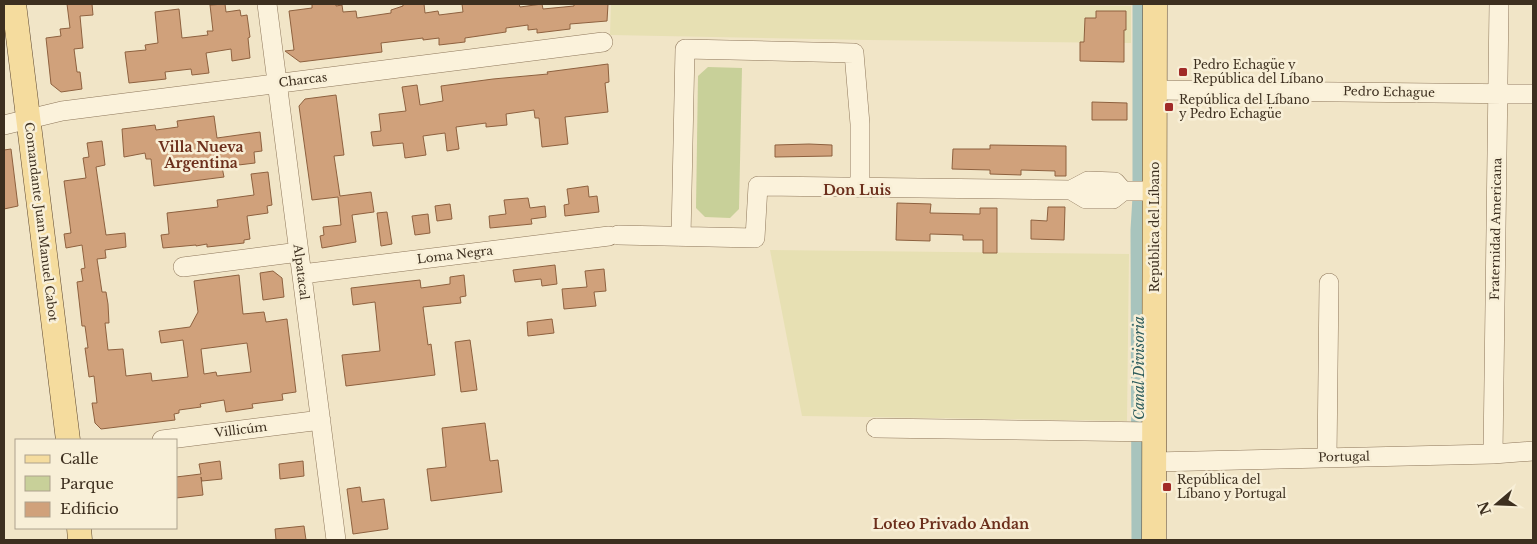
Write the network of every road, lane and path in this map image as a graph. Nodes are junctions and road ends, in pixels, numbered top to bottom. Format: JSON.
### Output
{"nodes":[{"id":1,"x":14,"y":4,"type":"edge"},
{"id":2,"x":267,"y":4,"type":"edge"},
{"id":3,"x":1155,"y":4,"type":"edge"},
{"id":4,"x":1499,"y":4,"type":"edge"},
{"id":5,"x":603,"y":42,"type":"dead end"},
{"id":6,"x":277,"y":83,"type":"junction"},
{"id":7,"x":1155,"y":90,"type":"junction"},
{"id":8,"x":1498,"y":93,"type":"junction"},
{"id":9,"x":1533,"y":94,"type":"edge"},
{"id":10,"x":28,"y":120,"type":"junction"},
{"id":11,"x":4,"y":125,"type":"edge"},
{"id":12,"x":860,"y":188,"type":"junction"},
{"id":13,"x":1155,"y":191,"type":"junction"},
{"id":14,"x":681,"y":237,"type":"junction"},
{"id":15,"x":299,"y":252,"type":"junction"},
{"id":16,"x":183,"y":267,"type":"dead end"},
{"id":17,"x":302,"y":274,"type":"junction"},
{"id":18,"x":1329,"y":283,"type":"dead end"},
{"id":19,"x":321,"y":420,"type":"junction"},
{"id":20,"x":876,"y":428,"type":"dead end"},
{"id":21,"x":1154,"y":432,"type":"junction"},
{"id":22,"x":68,"y":439,"type":"edge"},
{"id":23,"x":170,"y":439,"type":"edge"},
{"id":24,"x":1533,"y":451,"type":"edge"},
{"id":25,"x":1493,"y":454,"type":"junction"},
{"id":26,"x":1327,"y":458,"type":"junction"},
{"id":27,"x":1154,"y":462,"type":"junction"},
{"id":28,"x":336,"y":540,"type":"edge"},
{"id":29,"x":1154,"y":540,"type":"edge"}],
"edges":[{"from":1,"to":10,"type":"main road","name":"Comandante Juan Manuel Cabot"},
{"from":2,"to":6,"type":"street","name":"Alpatacal"},
{"from":3,"to":7,"type":"main road","name":"República del Líbano"},
{"from":4,"to":8,"type":"street","name":"Fraternidad Americana"},
{"from":5,"to":6,"type":"street","name":"Charcas"},
{"from":6,"to":10,"type":"street","name":"Charcas"},
{"from":6,"to":15,"type":"street","name":"Alpatacal"},
{"from":7,"to":8,"type":"street","name":"Pedro Echague"},
{"from":7,"to":13,"type":"main road","name":"República del Líbano"},
{"from":8,"to":9,"type":"street","name":"Pedro Echague"},
{"from":8,"to":25,"type":"street","name":"Fraternidad Americana"},
{"from":10,"to":11,"type":"street","name":"Charcas"},
{"from":10,"to":22,"type":"main road","name":"Comandante Juan Manuel Cabot"},
{"from":12,"to":13,"type":"street"},
{"from":12,"to":14,"type":"street","name":"Loma Negra"},
{"from":12,"to":14,"type":"street"},
{"from":13,"to":21,"type":"main road","name":"República del Líbano"},
{"from":14,"to":17,"type":"street","name":"Loma Negra"},
{"from":15,"to":16,"type":"street"},
{"from":15,"to":17,"type":"street","name":"Alpatacal"},
{"from":17,"to":19,"type":"street","name":"Alpatacal"},
{"from":18,"to":26,"type":"street"},
{"from":19,"to":23,"type":"street","name":"Villicúm"},
{"from":19,"to":28,"type":"street","name":"Alpatacal"},
{"from":20,"to":21,"type":"street"},
{"from":21,"to":27,"type":"main road","name":"República del Líbano"},
{"from":24,"to":25,"type":"street","name":"Portugal"},
{"from":25,"to":26,"type":"street","name":"Portugal"},
{"from":26,"to":27,"type":"street","name":"Portugal"},
{"from":27,"to":29,"type":"main road","name":"República del Líbano"}]}
